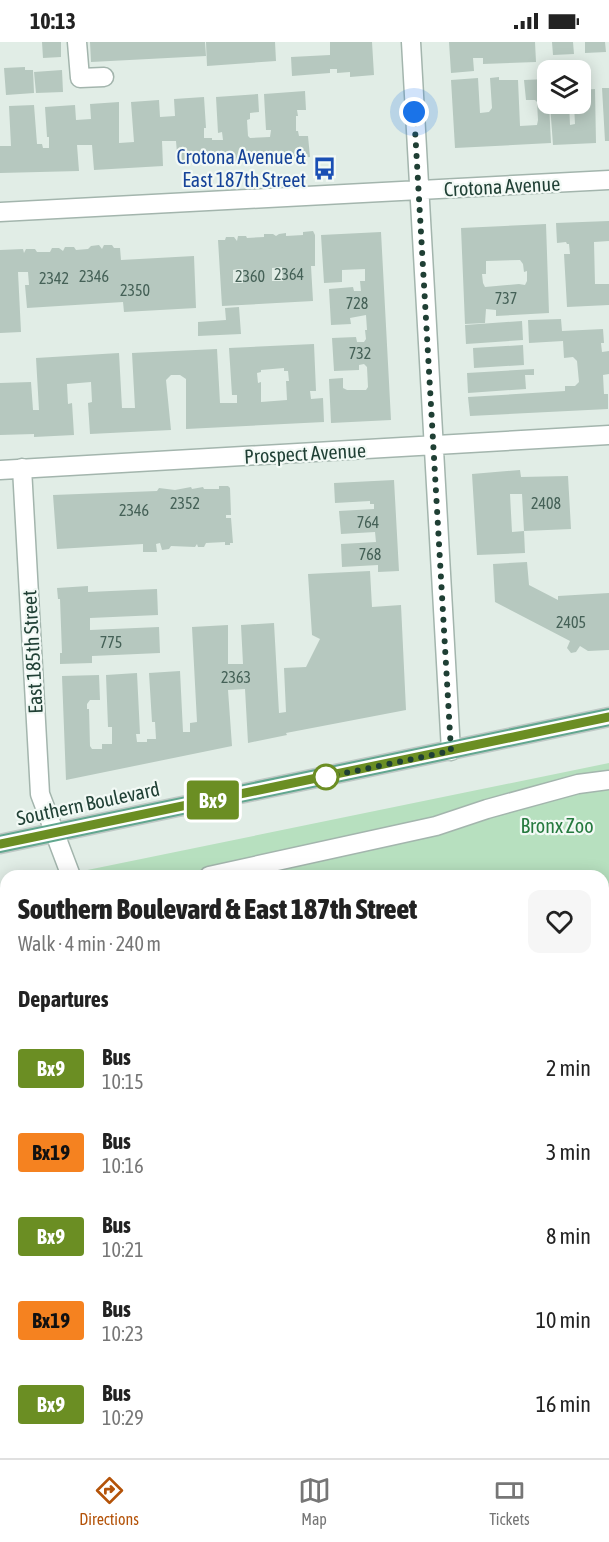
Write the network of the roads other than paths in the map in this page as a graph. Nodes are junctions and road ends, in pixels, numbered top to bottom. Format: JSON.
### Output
{"nodes":[{"id":1,"x":77,"y":42,"type":"edge"},
{"id":2,"x":411,"y":42,"type":"edge"},
{"id":3,"x":104,"y":77,"type":"dead end"},
{"id":4,"x":609,"y":180,"type":"edge"},
{"id":5,"x":418,"y":190,"type":"junction"},
{"id":6,"x":0,"y":212,"type":"edge"},
{"id":7,"x":609,"y":435,"type":"edge"},
{"id":8,"x":432,"y":447,"type":"junction"},
{"id":9,"x":22,"y":468,"type":"junction"},
{"id":10,"x":0,"y":470,"type":"edge"},
{"id":11,"x":609,"y":717,"type":"edge"},
{"id":12,"x":451,"y":751,"type":"junction"},
{"id":13,"x":609,"y":780,"type":"edge"},
{"id":14,"x":54,"y":833,"type":"junction"},
{"id":15,"x":0,"y":844,"type":"edge"},
{"id":16,"x":69,"y":870,"type":"edge"},
{"id":17,"x":236,"y":870,"type":"edge"}],
"edges":[{"from":1,"to":3,"type":"street"},
{"from":2,"to":5,"type":"street"},
{"from":4,"to":5,"type":"street","name":"Crotona Avenue"},
{"from":5,"to":6,"type":"street","name":"Crotona Avenue"},
{"from":5,"to":8,"type":"street"},
{"from":7,"to":8,"type":"street","name":"Prospect Avenue"},
{"from":8,"to":9,"type":"street","name":"Prospect Avenue"},
{"from":8,"to":12,"type":"street"},
{"from":9,"to":10,"type":"street","name":"Prospect Avenue"},
{"from":9,"to":14,"type":"street","name":"East 185th Street"},
{"from":11,"to":12,"type":"main road","name":"Southern Boulevard"},
{"from":12,"to":14,"type":"main road","name":"Southern Boulevard"},
{"from":13,"to":17,"type":"street"},
{"from":14,"to":15,"type":"main road","name":"Southern Boulevard"},
{"from":14,"to":16,"type":"street","name":"East 185th Street"}]}
